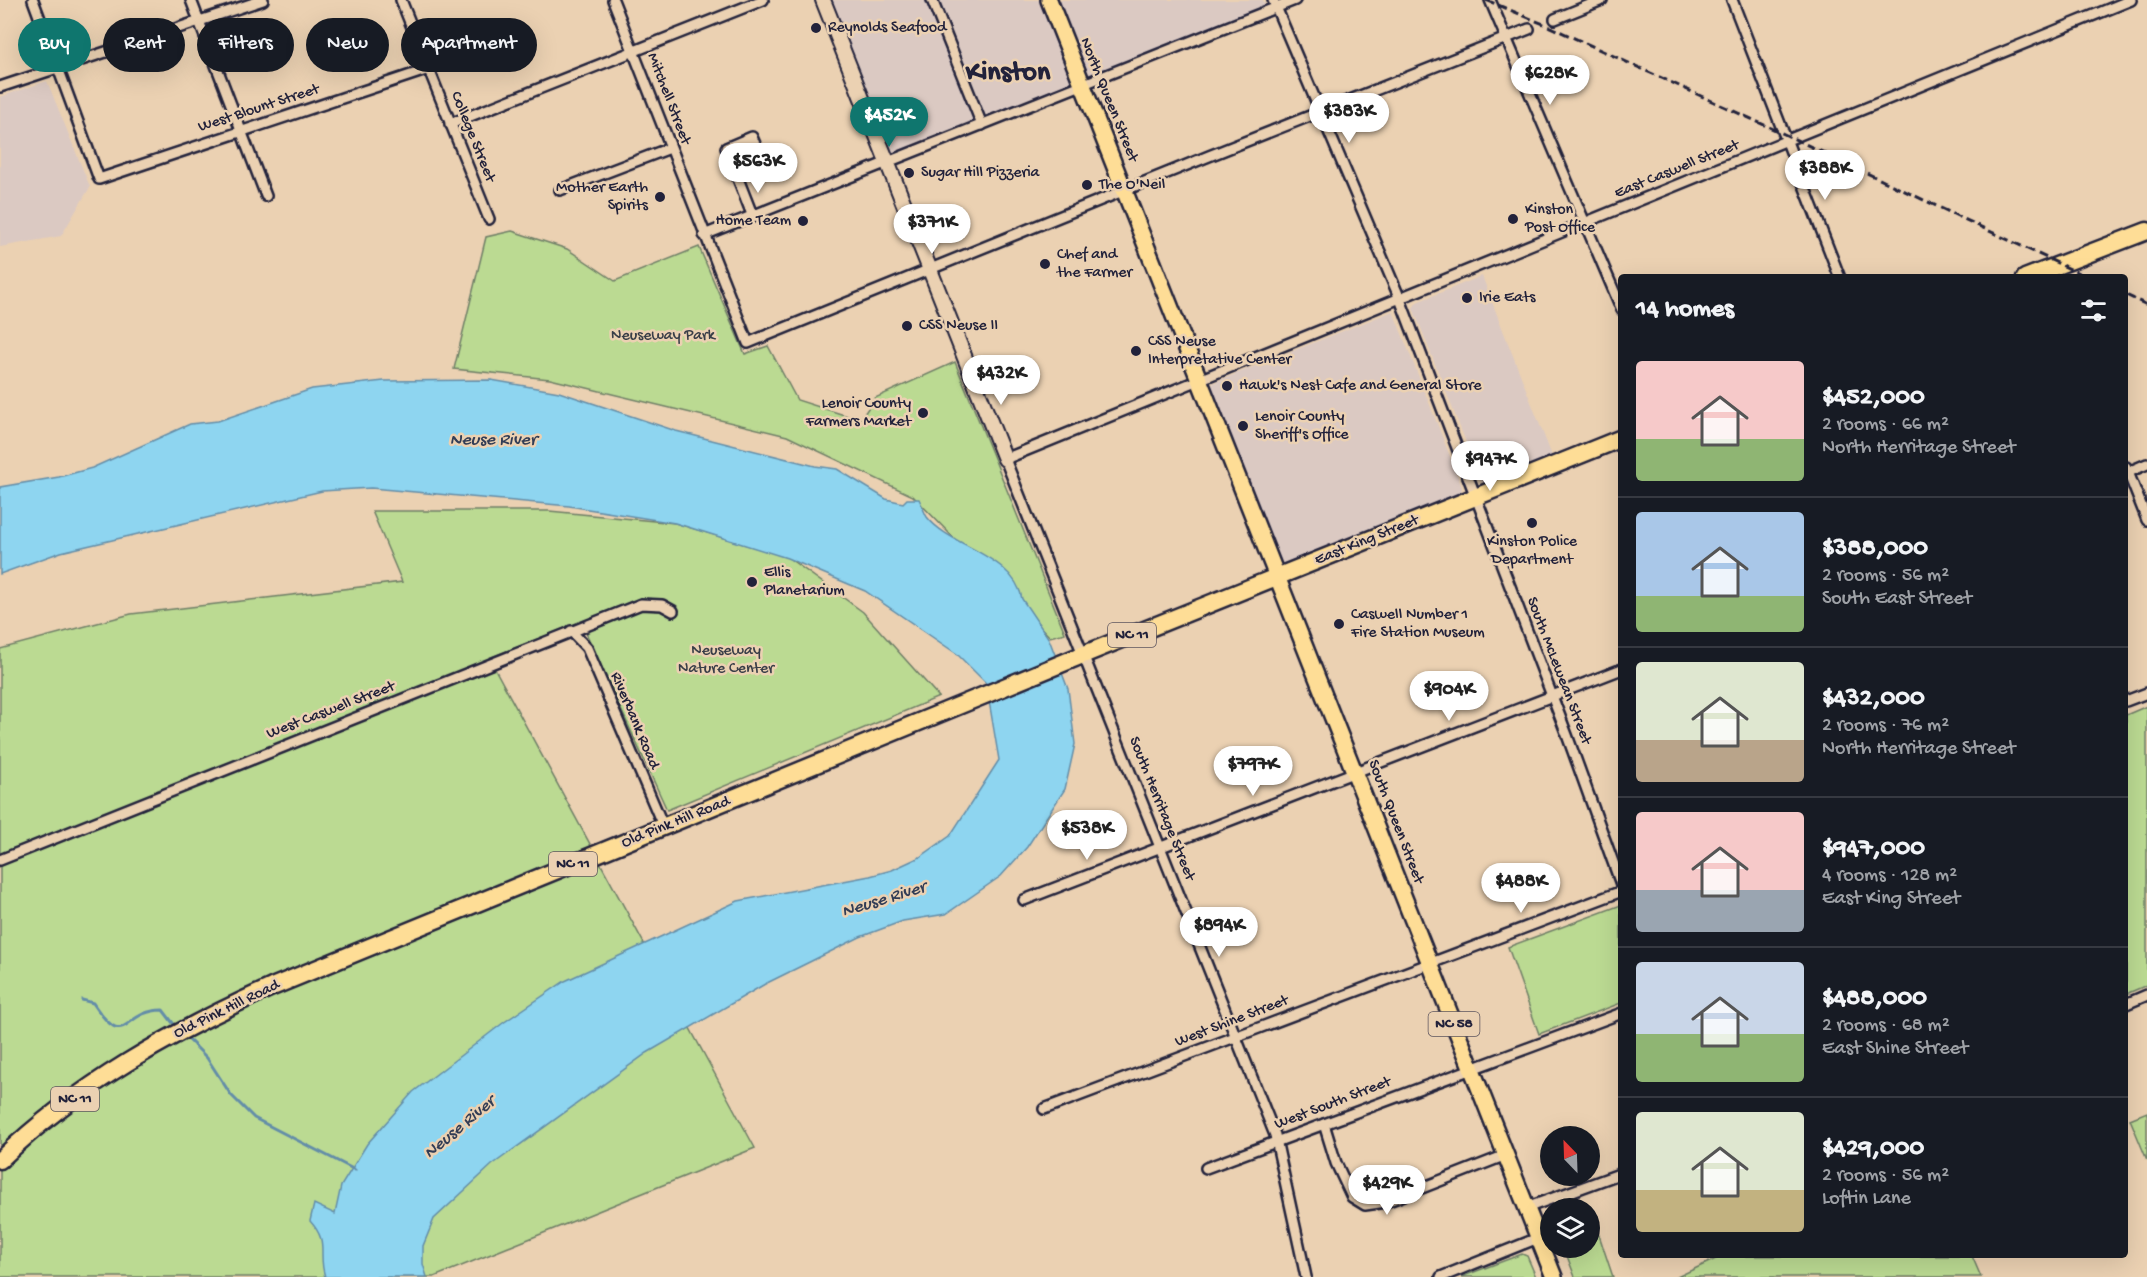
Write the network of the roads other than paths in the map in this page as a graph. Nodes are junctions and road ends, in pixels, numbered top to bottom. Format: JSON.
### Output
{"nodes":[{"id":1,"x":33,"y":0,"type":"edge"},
{"id":2,"x":191,"y":0,"type":"edge"},
{"id":3,"x":263,"y":0,"type":"edge"},
{"id":4,"x":401,"y":0,"type":"edge"},
{"id":5,"x":613,"y":0,"type":"edge"},
{"id":6,"x":763,"y":0,"type":"edge"},
{"id":7,"x":823,"y":0,"type":"edge"},
{"id":8,"x":932,"y":0,"type":"edge"},
{"id":9,"x":1049,"y":0,"type":"edge"},
{"id":10,"x":1295,"y":0,"type":"edge"},
{"id":11,"x":1490,"y":0,"type":"edge"},
{"id":12,"x":1602,"y":0,"type":"edge"},
{"id":13,"x":1732,"y":0,"type":"edge"},
{"id":14,"x":2131,"y":0,"type":"edge"},
{"id":15,"x":1275,"y":4,"type":"edge"},
{"id":16,"x":40,"y":18,"type":"edge"},
{"id":17,"x":198,"y":18,"type":"edge"},
{"id":18,"x":208,"y":18,"type":"edge"},
{"id":19,"x":408,"y":18,"type":"edge"},
{"id":20,"x":1555,"y":19,"type":"dead end"},
{"id":21,"x":197,"y":22,"type":"edge"},
{"id":22,"x":1529,"y":29,"type":"dead end"},
{"id":23,"x":1507,"y":37,"type":"junction"},
{"id":24,"x":633,"y":50,"type":"junction"},
{"id":25,"x":91,"y":58,"type":"edge"},
{"id":26,"x":48,"y":72,"type":"edge"},
{"id":27,"x":59,"y":72,"type":"edge"},
{"id":28,"x":219,"y":72,"type":"edge"},
{"id":29,"x":420,"y":72,"type":"edge"},
{"id":30,"x":430,"y":72,"type":"edge"},
{"id":31,"x":1083,"y":85,"type":"junction"},
{"id":32,"x":0,"y":87,"type":"edge"},
{"id":33,"x":1320,"y":112,"type":"junction"},
{"id":34,"x":450,"y":124,"type":"junction"},
{"id":35,"x":982,"y":125,"type":"junction"},
{"id":36,"x":242,"y":131,"type":"junction"},
{"id":37,"x":1785,"y":138,"type":"junction"},
{"id":38,"x":670,"y":148,"type":"junction"},
{"id":39,"x":888,"y":162,"type":"junction"},
{"id":40,"x":734,"y":169,"type":"dead end"},
{"id":41,"x":560,"y":190,"type":"dead end"},
{"id":42,"x":1125,"y":191,"type":"junction"},
{"id":43,"x":266,"y":196,"type":"dead end"},
{"id":44,"x":753,"y":217,"type":"junction"},
{"id":45,"x":489,"y":219,"type":"dead end"},
{"id":46,"x":1585,"y":224,"type":"junction"},
{"id":47,"x":2147,"y":231,"type":"edge"},
{"id":48,"x":704,"y":235,"type":"junction"},
{"id":49,"x":931,"y":270,"type":"junction"},
{"id":50,"x":1838,"y":274,"type":"edge"},
{"id":51,"x":2040,"y":274,"type":"edge"},
{"id":52,"x":1400,"y":299,"type":"junction"},
{"id":53,"x":1618,"y":301,"type":"edge"},
{"id":54,"x":1201,"y":381,"type":"junction"},
{"id":55,"x":1618,"y":440,"type":"edge"},
{"id":56,"x":1005,"y":459,"type":"junction"},
{"id":57,"x":2147,"y":464,"type":"edge"},
{"id":58,"x":2128,"y":470,"type":"edge"},
{"id":59,"x":2128,"y":476,"type":"edge"},
{"id":60,"x":1477,"y":497,"type":"junction"},
{"id":61,"x":2147,"y":520,"type":"edge"},
{"id":62,"x":1279,"y":577,"type":"junction"},
{"id":63,"x":673,"y":610,"type":"dead end"},
{"id":64,"x":571,"y":631,"type":"junction"},
{"id":65,"x":1079,"y":656,"type":"junction"},
{"id":66,"x":1618,"y":671,"type":"edge"},
{"id":67,"x":2147,"y":693,"type":"edge"},
{"id":68,"x":1552,"y":696,"type":"junction"},
{"id":69,"x":2128,"y":700,"type":"edge"},
{"id":70,"x":1355,"y":772,"type":"junction"},
{"id":71,"x":664,"y":828,"type":"junction"},
{"id":72,"x":1161,"y":847,"type":"junction"},
{"id":73,"x":0,"y":860,"type":"edge"},
{"id":74,"x":1618,"y":878,"type":"edge"},
{"id":75,"x":1618,"y":891,"type":"edge"},
{"id":76,"x":1024,"y":900,"type":"dead end"},
{"id":77,"x":1430,"y":963,"type":"junction"},
{"id":78,"x":2147,"y":995,"type":"edge"},
{"id":79,"x":2128,"y":1003,"type":"edge"},
{"id":80,"x":1618,"y":1014,"type":"edge"},
{"id":81,"x":1236,"y":1036,"type":"junction"},
{"id":82,"x":1472,"y":1068,"type":"junction"},
{"id":83,"x":1044,"y":1109,"type":"dead end"},
{"id":84,"x":1324,"y":1124,"type":"junction"},
{"id":85,"x":1276,"y":1142,"type":"junction"},
{"id":86,"x":3,"y":1152,"type":"edge"},
{"id":87,"x":1506,"y":1155,"type":"junction"},
{"id":88,"x":1206,"y":1168,"type":"dead end"},
{"id":89,"x":1618,"y":1174,"type":"edge"},
{"id":90,"x":1527,"y":1208,"type":"junction"},
{"id":91,"x":1538,"y":1238,"type":"junction"},
{"id":92,"x":1306,"y":1277,"type":"edge"},
{"id":93,"x":1442,"y":1277,"type":"edge"},
{"id":94,"x":1554,"y":1277,"type":"edge"}],
"edges":[{"from":1,"to":16,"type":"street"},
{"from":2,"to":17,"type":"street"},
{"from":3,"to":18,"type":"street"},
{"from":4,"to":19,"type":"street","name":"College Street"},
{"from":5,"to":24,"type":"street","name":"Mitchell Street"},
{"from":6,"to":24,"type":"street"},
{"from":7,"to":39,"type":"street"},
{"from":8,"to":35,"type":"street"},
{"from":9,"to":31,"type":"main road","name":"North Queen Street","number":"NC 58"},
{"from":10,"to":15,"type":"street"},
{"from":11,"to":23,"type":"street"},
{"from":12,"to":20,"type":"street"},
{"from":13,"to":37,"type":"street"},
{"from":14,"to":37,"type":"street","name":"East Caswell Street"},
{"from":15,"to":31,"type":"street"},
{"from":15,"to":33,"type":"street","name":"South McLewean Street"},
{"from":21,"to":25,"type":"street"},
{"from":22,"to":23,"type":"street"},
{"from":23,"to":33,"type":"street"},
{"from":23,"to":46,"type":"street"},
{"from":24,"to":34,"type":"street"},
{"from":24,"to":38,"type":"street","name":"Mitchell Street"},
{"from":26,"to":32,"type":"street"},
{"from":27,"to":36,"type":"street","name":"West Blount Street"},
{"from":28,"to":36,"type":"street"},
{"from":29,"to":36,"type":"street","name":"West Blount Street"},
{"from":30,"to":34,"type":"street","name":"College Street"},
{"from":31,"to":35,"type":"street"},
{"from":31,"to":42,"type":"main road","name":"North Queen Street","number":"NC 58"},
{"from":33,"to":42,"type":"street"},
{"from":33,"to":52,"type":"street","name":"South McLewean Street"},
{"from":34,"to":45,"type":"street","name":"College Street"},
{"from":35,"to":39,"type":"street"},
{"from":36,"to":43,"type":"street"},
{"from":37,"to":46,"type":"street","name":"East Caswell Street"},
{"from":37,"to":50,"type":"street"},
{"from":38,"to":41,"type":"street"},
{"from":38,"to":48,"type":"street","name":"Mitchell Street"},
{"from":39,"to":44,"type":"street"},
{"from":39,"to":49,"type":"street"},
{"from":40,"to":44,"type":"street"},
{"from":42,"to":49,"type":"street"},
{"from":42,"to":54,"type":"main road","name":"North Queen Street","number":"NC 58"},
{"from":44,"to":48,"type":"street"},
{"from":46,"to":52,"type":"street","name":"East Caswell Street"},
{"from":46,"to":53,"type":"street"},
{"from":47,"to":51,"type":"highway"},
{"from":48,"to":49,"type":"street","name":"Mitchell Street"},
{"from":49,"to":56,"type":"street"},
{"from":52,"to":54,"type":"street","name":"East Caswell Street"},
{"from":52,"to":60,"type":"street","name":"South McLewean Street"},
{"from":54,"to":56,"type":"street"},
{"from":54,"to":62,"type":"main road","name":"South Queen Street","number":"NC 58"},
{"from":55,"to":60,"type":"highway","name":"East King Street","number":"NC 11"},
{"from":56,"to":65,"type":"street","name":"South Herritage Street"},
{"from":57,"to":58,"type":"street"},
{"from":59,"to":61,"type":"street"},
{"from":60,"to":62,"type":"highway","name":"East King Street","number":"NC 11"},
{"from":60,"to":68,"type":"street","name":"South McLewean Street"},
{"from":62,"to":65,"type":"highway","name":"Old Pink Hill Road","number":"NC 11"},
{"from":62,"to":70,"type":"main road","name":"South Queen Street","number":"NC 58"},
{"from":63,"to":64,"type":"street","name":"West Caswell Street"},
{"from":64,"to":71,"type":"street","name":"Riverbank Road"},
{"from":64,"to":73,"type":"street","name":"West Caswell Street"},
{"from":65,"to":71,"type":"highway","name":"Old Pink Hill Road","number":"NC 11"},
{"from":65,"to":72,"type":"street","name":"South Herritage Street"},
{"from":66,"to":68,"type":"street"},
{"from":67,"to":69,"type":"street"},
{"from":68,"to":70,"type":"street"},
{"from":68,"to":74,"type":"street","name":"South McLewean Street"},
{"from":70,"to":72,"type":"street"},
{"from":70,"to":77,"type":"main road","name":"South Queen Street","number":"NC 58"},
{"from":71,"to":86,"type":"highway","name":"Old Pink Hill Road","number":"NC 11"},
{"from":72,"to":76,"type":"street"},
{"from":72,"to":81,"type":"street","name":"South Herritage Street"},
{"from":75,"to":77,"type":"street","name":"West Shine Street"},
{"from":77,"to":81,"type":"street","name":"West Shine Street"},
{"from":77,"to":82,"type":"main road","name":"South Queen Street","number":"NC 58"},
{"from":78,"to":79,"type":"street"},
{"from":80,"to":82,"type":"street","name":"West South Street"},
{"from":81,"to":83,"type":"street","name":"West Shine Street"},
{"from":81,"to":85,"type":"street","name":"South Herritage Street"},
{"from":82,"to":84,"type":"street","name":"West South Street"},
{"from":82,"to":87,"type":"main road","name":"South Queen Street","number":"NC 58"},
{"from":84,"to":85,"type":"street","name":"West South Street"},
{"from":84,"to":87,"type":"street"},
{"from":85,"to":88,"type":"street","name":"West South Street"},
{"from":85,"to":92,"type":"street","name":"South Herritage Street"},
{"from":87,"to":90,"type":"main road","name":"South Queen Street","number":"NC 58"},
{"from":89,"to":90,"type":"street"},
{"from":90,"to":91,"type":"main road","name":"South Queen Street","number":"NC 58"},
{"from":91,"to":93,"type":"street"},
{"from":91,"to":94,"type":"main road","name":"South Queen Street","number":"NC 58"}]}
